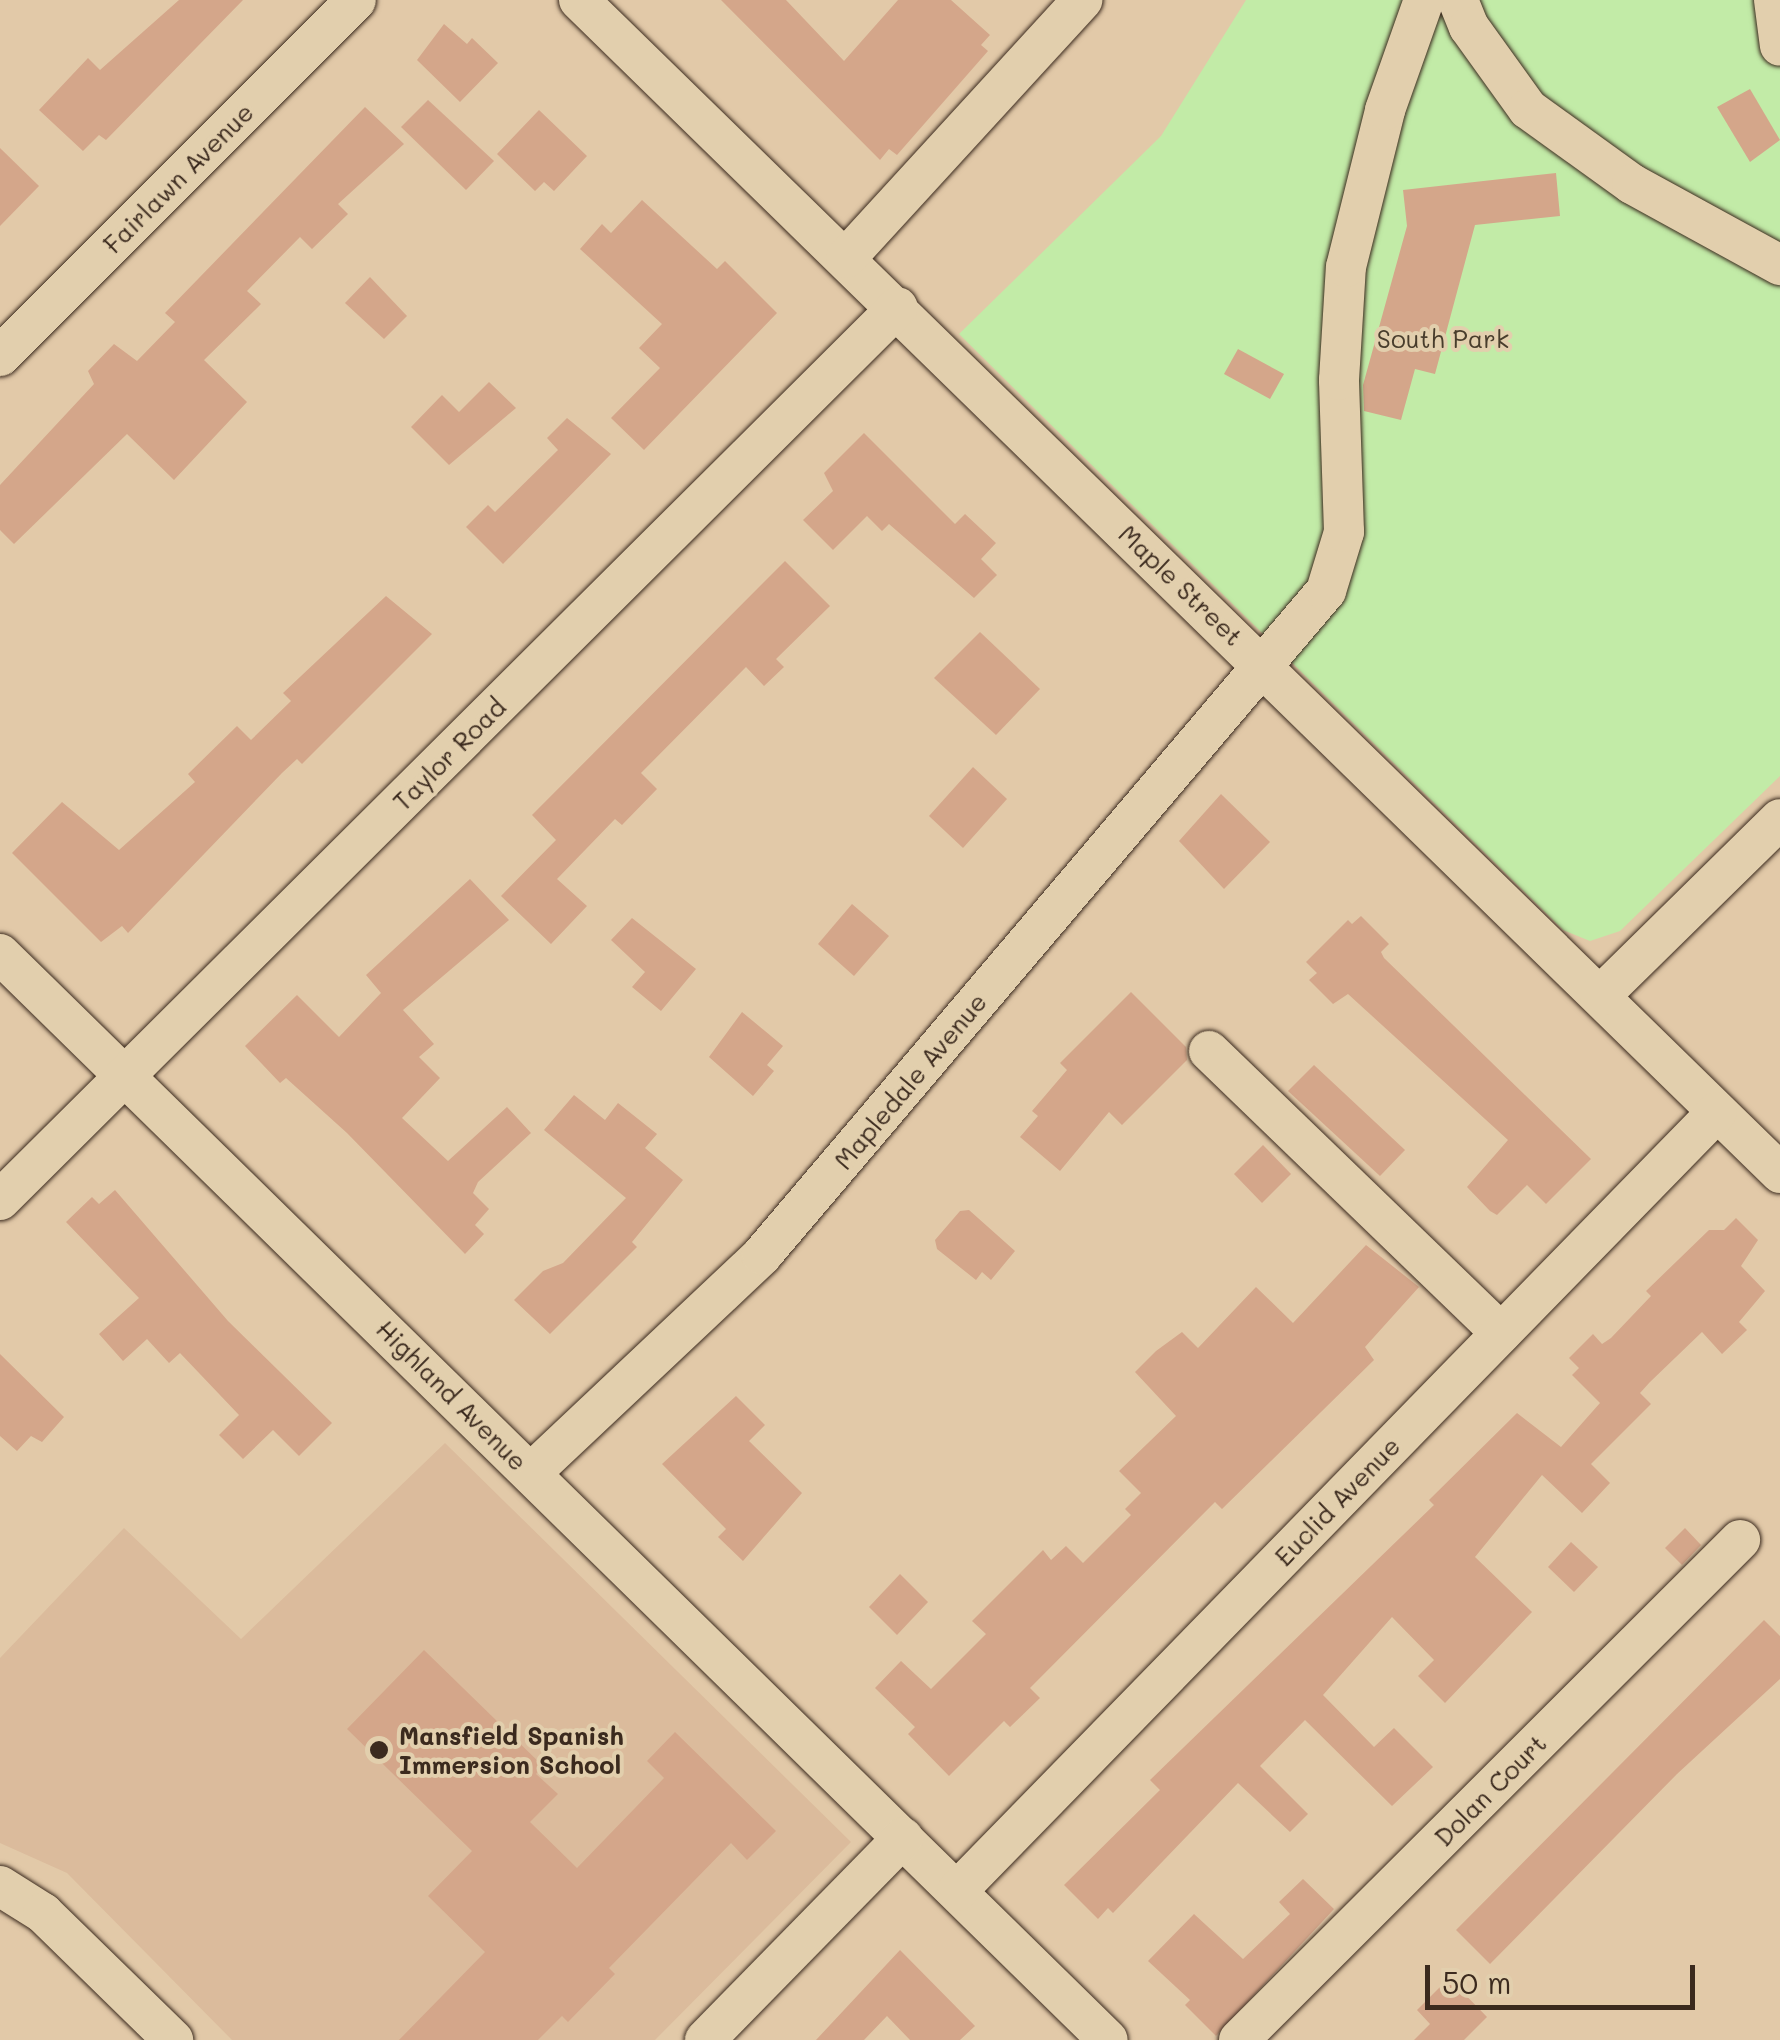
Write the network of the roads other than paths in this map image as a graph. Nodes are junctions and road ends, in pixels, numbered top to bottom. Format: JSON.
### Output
{"nodes":[{"id":1,"x":356,"y":0,"type":"edge"},
{"id":2,"x":1424,"y":0,"type":"edge"},
{"id":3,"x":1458,"y":0,"type":"edge"},
{"id":4,"x":1774,"y":0,"type":"edge"},
{"id":5,"x":1080,"y":1,"type":"edge"},
{"id":6,"x":590,"y":4,"type":"edge"},
{"id":7,"x":1780,"y":46,"type":"edge"},
{"id":8,"x":846,"y":258,"type":"junction"},
{"id":9,"x":1780,"y":264,"type":"edge"},
{"id":10,"x":898,"y":307,"type":"junction"},
{"id":11,"x":0,"y":356,"type":"edge"},
{"id":12,"x":1260,"y":662,"type":"junction"},
{"id":13,"x":1780,"y":819,"type":"edge"},
{"id":14,"x":0,"y":954,"type":"edge"},
{"id":15,"x":1600,"y":996,"type":"junction"},
{"id":16,"x":1209,"y":1051,"type":"dead end"},
{"id":17,"x":127,"y":1074,"type":"junction"},
{"id":18,"x":1718,"y":1112,"type":"junction"},
{"id":19,"x":1780,"y":1173,"type":"edge"},
{"id":20,"x":0,"y":1200,"type":"edge"},
{"id":21,"x":1502,"y":1333,"type":"junction"},
{"id":22,"x":532,"y":1473,"type":"junction"},
{"id":23,"x":1740,"y":1540,"type":"dead end"},
{"id":24,"x":903,"y":1838,"type":"junction"},
{"id":25,"x":0,"y":1886,"type":"edge"},
{"id":26,"x":956,"y":1890,"type":"junction"},
{"id":27,"x":173,"y":2040,"type":"edge"},
{"id":28,"x":705,"y":2040,"type":"edge"},
{"id":29,"x":1108,"y":2040,"type":"edge"},
{"id":30,"x":1239,"y":2040,"type":"edge"}],
"edges":[{"from":1,"to":11,"type":"street","name":"Fairlawn Avenue"},
{"from":2,"to":12,"type":"street","name":"Mapledale Avenue"},
{"from":3,"to":9,"type":"street"},
{"from":4,"to":7,"type":"street"},
{"from":5,"to":8,"type":"street"},
{"from":6,"to":8,"type":"street","name":"Maple Street"},
{"from":8,"to":10,"type":"street","name":"Maple Street"},
{"from":10,"to":12,"type":"street","name":"Maple Street"},
{"from":10,"to":17,"type":"street","name":"Taylor Road"},
{"from":12,"to":15,"type":"street","name":"Maple Street"},
{"from":12,"to":22,"type":"street","name":"Mapledale Avenue"},
{"from":13,"to":15,"type":"street"},
{"from":14,"to":17,"type":"street","name":"Highland Avenue"},
{"from":15,"to":18,"type":"street","name":"Maple Street"},
{"from":16,"to":21,"type":"street"},
{"from":17,"to":20,"type":"street","name":"Taylor Road"},
{"from":17,"to":22,"type":"street","name":"Highland Avenue"},
{"from":18,"to":19,"type":"street","name":"Maple Street"},
{"from":18,"to":21,"type":"street","name":"Euclid Avenue"},
{"from":21,"to":26,"type":"street","name":"Euclid Avenue"},
{"from":22,"to":24,"type":"street","name":"Highland Avenue"},
{"from":23,"to":30,"type":"street","name":"Dolan Court"},
{"from":24,"to":26,"type":"street","name":"Highland Avenue"},
{"from":24,"to":28,"type":"street"},
{"from":25,"to":27,"type":"street"},
{"from":26,"to":29,"type":"street"}]}
